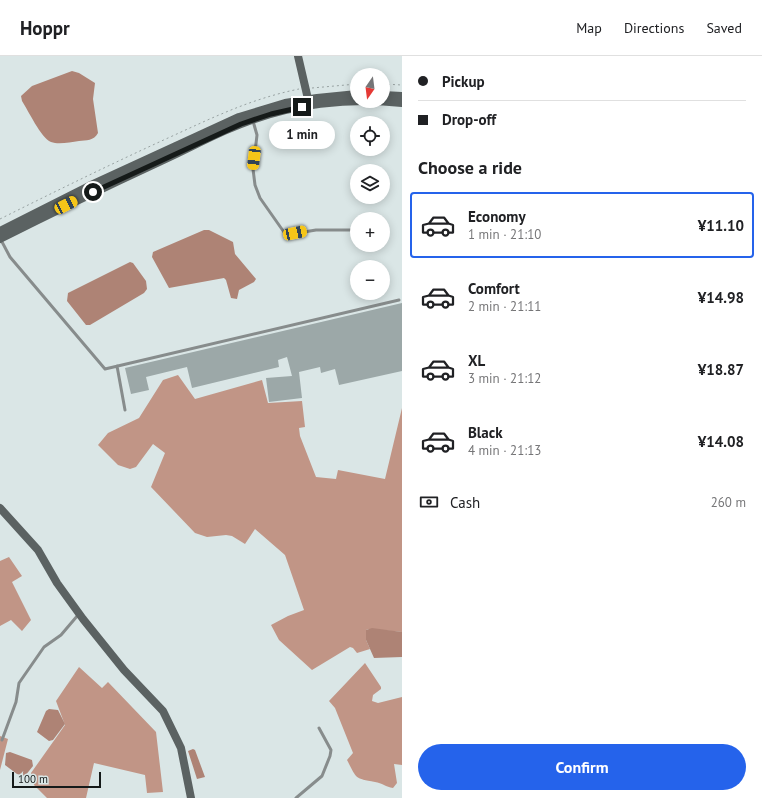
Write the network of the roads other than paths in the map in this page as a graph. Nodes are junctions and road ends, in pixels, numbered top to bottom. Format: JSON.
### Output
{"nodes":[{"id":1,"x":298,"y":56,"type":"edge"},
{"id":2,"x":350,"y":95,"type":"edge"},
{"id":3,"x":390,"y":95,"type":"edge"},
{"id":4,"x":402,"y":96,"type":"edge"},
{"id":5,"x":308,"y":99,"type":"junction"},
{"id":6,"x":402,"y":103,"type":"edge"},
{"id":7,"x":253,"y":119,"type":"junction"},
{"id":8,"x":350,"y":230,"type":"edge"},
{"id":9,"x":0,"y":231,"type":"edge"},
{"id":10,"x":0,"y":239,"type":"edge"},
{"id":11,"x":399,"y":300,"type":"dead end"},
{"id":12,"x":117,"y":366,"type":"junction"},
{"id":13,"x":125,"y":410,"type":"dead end"},
{"id":14,"x":0,"y":508,"type":"edge"},
{"id":15,"x":79,"y":614,"type":"junction"},
{"id":16,"x":319,"y":728,"type":"dead end"},
{"id":17,"x":2,"y":740,"type":"dead end"},
{"id":18,"x":191,"y":798,"type":"edge"},
{"id":19,"x":296,"y":798,"type":"edge"}],
"edges":[{"from":1,"to":5,"type":"main road"},
{"from":2,"to":5,"type":"main road"},
{"from":3,"to":4,"type":"main road"},
{"from":5,"to":9,"type":"main road"},
{"from":6,"to":7,"type":"main road"},
{"from":7,"to":8,"type":"lane"},
{"from":7,"to":10,"type":"main road"},
{"from":10,"to":12,"type":"lane"},
{"from":11,"to":12,"type":"lane"},
{"from":12,"to":13,"type":"lane"},
{"from":14,"to":15,"type":"main road"},
{"from":15,"to":17,"type":"lane"},
{"from":15,"to":18,"type":"main road"},
{"from":16,"to":19,"type":"lane"}]}
